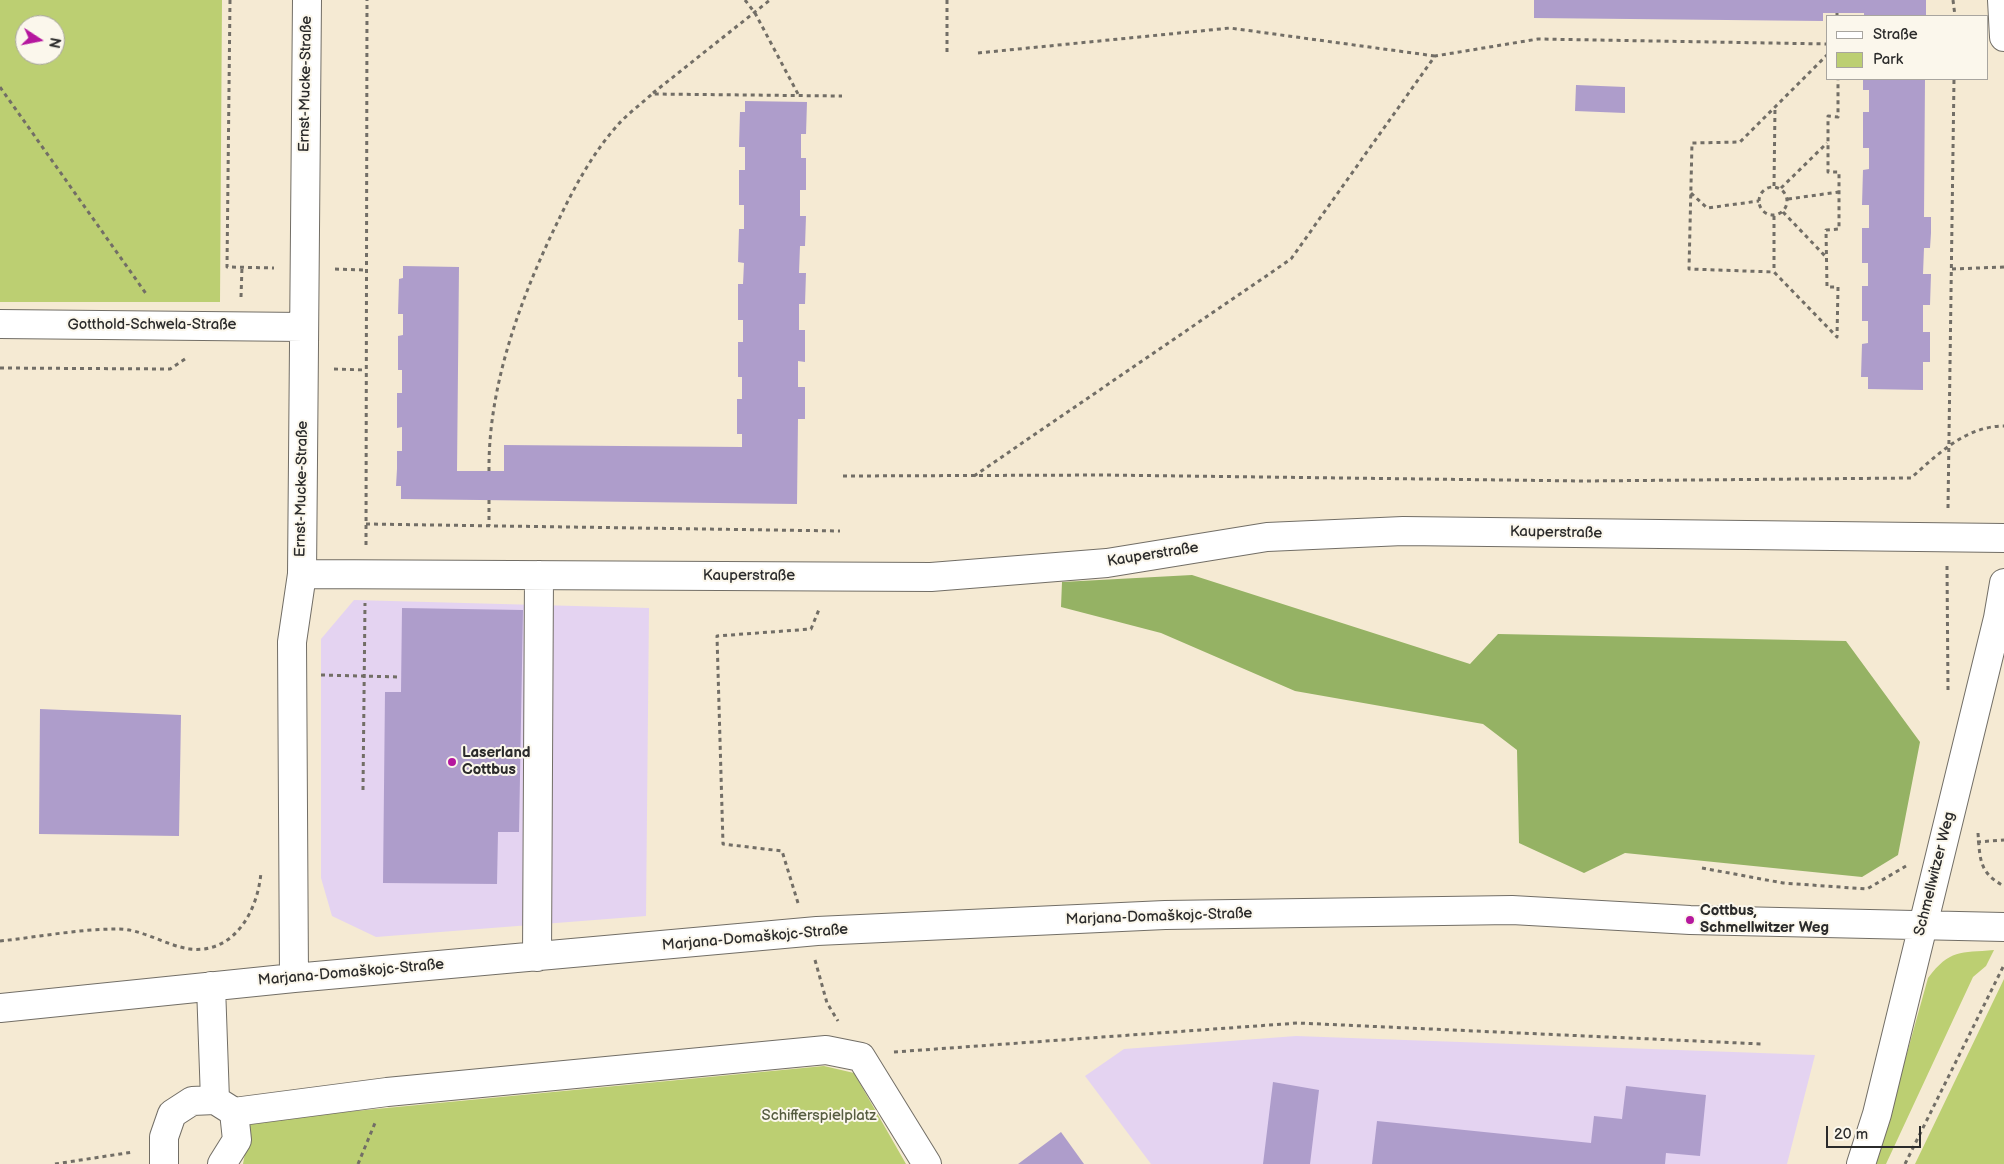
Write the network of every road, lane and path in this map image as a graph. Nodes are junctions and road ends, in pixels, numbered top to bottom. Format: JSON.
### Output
{"nodes":[{"id":1,"x":230,"y":0,"type":"edge"},
{"id":2,"x":307,"y":0,"type":"edge"},
{"id":3,"x":367,"y":0,"type":"edge"},
{"id":4,"x":745,"y":0,"type":"edge"},
{"id":5,"x":770,"y":0,"type":"edge"},
{"id":6,"x":947,"y":0,"type":"edge"},
{"id":7,"x":1953,"y":0,"type":"edge"},
{"id":8,"x":2002,"y":0,"type":"edge"},
{"id":9,"x":755,"y":13,"type":"junction"},
{"id":10,"x":1955,"y":15,"type":"edge"},
{"id":11,"x":2004,"y":37,"type":"edge"},
{"id":12,"x":1826,"y":44,"type":"edge"},
{"id":13,"x":947,"y":53,"type":"dead end"},
{"id":14,"x":978,"y":53,"type":"dead end"},
{"id":15,"x":1435,"y":56,"type":"junction"},
{"id":16,"x":1826,"y":56,"type":"edge"},
{"id":17,"x":1838,"y":80,"type":"edge"},
{"id":18,"x":0,"y":87,"type":"edge"},
{"id":19,"x":652,"y":94,"type":"junction"},
{"id":20,"x":798,"y":94,"type":"junction"},
{"id":21,"x":842,"y":96,"type":"dead end"},
{"id":22,"x":1775,"y":107,"type":"junction"},
{"id":23,"x":1827,"y":143,"type":"junction"},
{"id":24,"x":1774,"y":186,"type":"junction"},
{"id":25,"x":1781,"y":188,"type":"junction"},
{"id":26,"x":1839,"y":192,"type":"junction"},
{"id":27,"x":1691,"y":193,"type":"junction"},
{"id":28,"x":1788,"y":199,"type":"junction"},
{"id":29,"x":1759,"y":201,"type":"junction"},
{"id":30,"x":1783,"y":212,"type":"junction"},
{"id":31,"x":1774,"y":216,"type":"junction"},
{"id":32,"x":1826,"y":258,"type":"junction"},
{"id":33,"x":2004,"y":267,"type":"edge"},
{"id":34,"x":304,"y":268,"type":"junction"},
{"id":35,"x":1952,"y":269,"type":"dead end"},
{"id":36,"x":366,"y":270,"type":"junction"},
{"id":37,"x":1774,"y":272,"type":"junction"},
{"id":38,"x":0,"y":324,"type":"edge"},
{"id":39,"x":169,"y":326,"type":"junction"},
{"id":40,"x":304,"y":327,"type":"junction"},
{"id":41,"x":193,"y":354,"type":"dead end"},
{"id":42,"x":0,"y":368,"type":"edge"},
{"id":43,"x":2004,"y":426,"type":"edge"},
{"id":44,"x":489,"y":471,"type":"dead end"},
{"id":45,"x":843,"y":476,"type":"dead end"},
{"id":46,"x":974,"y":476,"type":"junction"},
{"id":47,"x":488,"y":500,"type":"dead end"},
{"id":48,"x":366,"y":524,"type":"junction"},
{"id":49,"x":489,"y":526,"type":"junction"},
{"id":50,"x":840,"y":530,"type":"dead end"},
{"id":51,"x":2004,"y":538,"type":"edge"},
{"id":52,"x":302,"y":574,"type":"junction"},
{"id":53,"x":366,"y":574,"type":"junction"},
{"id":54,"x":539,"y":575,"type":"junction"},
{"id":55,"x":834,"y":576,"type":"junction"},
{"id":56,"x":2004,"y":583,"type":"edge"},
{"id":57,"x":293,"y":675,"type":"junction"},
{"id":58,"x":364,"y":676,"type":"junction"},
{"id":59,"x":401,"y":677,"type":"dead end"},
{"id":60,"x":363,"y":790,"type":"dead end"},
{"id":61,"x":1978,"y":830,"type":"dead end"},
{"id":62,"x":261,"y":864,"type":"dead end"},
{"id":63,"x":2004,"y":886,"type":"edge"},
{"id":64,"x":1922,"y":924,"type":"junction"},
{"id":65,"x":2004,"y":927,"type":"edge"},
{"id":66,"x":807,"y":932,"type":"junction"},
{"id":67,"x":0,"y":941,"type":"edge"},
{"id":68,"x":537,"y":957,"type":"junction"},
{"id":69,"x":2004,"y":965,"type":"edge"},
{"id":70,"x":294,"y":978,"type":"junction"},
{"id":71,"x":211,"y":986,"type":"junction"},
{"id":72,"x":0,"y":1008,"type":"edge"},
{"id":73,"x":1762,"y":1044,"type":"dead end"},
{"id":74,"x":861,"y":1057,"type":"junction"},
{"id":75,"x":388,"y":1092,"type":"junction"},
{"id":76,"x":225,"y":1106,"type":"junction"},
{"id":77,"x":164,"y":1137,"type":"junction"},
{"id":78,"x":55,"y":1164,"type":"edge"},
{"id":79,"x":164,"y":1164,"type":"edge"},
{"id":80,"x":222,"y":1164,"type":"edge"},
{"id":81,"x":358,"y":1164,"type":"edge"},
{"id":82,"x":927,"y":1164,"type":"edge"},
{"id":83,"x":1861,"y":1164,"type":"edge"},
{"id":84,"x":1905,"y":1164,"type":"edge"}],
"edges":[{"from":1,"to":34,"type":"path"},
{"from":2,"to":34,"type":"street","name":"Ernst-Mucke-Straße"},
{"from":3,"to":36,"type":"path"},
{"from":4,"to":9,"type":"path"},
{"from":5,"to":9,"type":"path"},
{"from":6,"to":13,"type":"path"},
{"from":7,"to":10,"type":"path"},
{"from":8,"to":11,"type":"street"},
{"from":9,"to":19,"type":"path"},
{"from":9,"to":20,"type":"path"},
{"from":12,"to":15,"type":"path"},
{"from":14,"to":15,"type":"path"},
{"from":15,"to":46,"type":"path"},
{"from":16,"to":22,"type":"path"},
{"from":17,"to":23,"type":"path"},
{"from":18,"to":39,"type":"path"},
{"from":19,"to":20,"type":"path"},
{"from":19,"to":44,"type":"path"},
{"from":20,"to":21,"type":"path"},
{"from":22,"to":24,"type":"path"},
{"from":22,"to":27,"type":"path"},
{"from":23,"to":25,"type":"path"},
{"from":23,"to":26,"type":"path"},
{"from":24,"to":25,"type":"path"},
{"from":24,"to":29,"type":"path"},
{"from":25,"to":28,"type":"path"},
{"from":26,"to":28,"type":"path"},
{"from":26,"to":32,"type":"path"},
{"from":27,"to":29,"type":"path"},
{"from":27,"to":37,"type":"path"},
{"from":28,"to":30,"type":"path"},
{"from":29,"to":31,"type":"path"},
{"from":30,"to":31,"type":"path"},
{"from":30,"to":32,"type":"path"},
{"from":31,"to":37,"type":"path"},
{"from":32,"to":37,"type":"path"},
{"from":33,"to":35,"type":"path"},
{"from":34,"to":36,"type":"path"},
{"from":34,"to":40,"type":"street","name":"Ernst-Mucke-Straße"},
{"from":36,"to":48,"type":"path"},
{"from":38,"to":39,"type":"street","name":"Gotthold-Schwela-Straße"},
{"from":39,"to":40,"type":"street","name":"Gotthold-Schwela-Straße"},
{"from":40,"to":52,"type":"street","name":"Ernst-Mucke-Straße"},
{"from":41,"to":42,"type":"path"},
{"from":43,"to":46,"type":"path"},
{"from":45,"to":46,"type":"path"},
{"from":47,"to":49,"type":"path"},
{"from":48,"to":49,"type":"path"},
{"from":48,"to":53,"type":"path"},
{"from":49,"to":50,"type":"path"},
{"from":51,"to":55,"type":"street","name":"Kauperstraße"},
{"from":52,"to":53,"type":"street","name":"Kauperstraße"},
{"from":52,"to":57,"type":"street","name":"Ernst-Mucke-Straße"},
{"from":53,"to":54,"type":"street","name":"Kauperstraße"},
{"from":53,"to":58,"type":"path"},
{"from":54,"to":55,"type":"street","name":"Kauperstraße"},
{"from":54,"to":68,"type":"street"},
{"from":55,"to":66,"type":"path"},
{"from":56,"to":64,"type":"street","name":"Schmellwitzer Weg"},
{"from":57,"to":58,"type":"path"},
{"from":57,"to":70,"type":"street","name":"Ernst-Mucke-Straße"},
{"from":58,"to":59,"type":"path"},
{"from":58,"to":60,"type":"path"},
{"from":61,"to":63,"type":"path"},
{"from":62,"to":67,"type":"path"},
{"from":64,"to":65,"type":"street","name":"Marjana-Domaškojc-Straße"},
{"from":64,"to":66,"type":"street","name":"Marjana-Domaškojc-Straße"},
{"from":64,"to":83,"type":"street","name":"Schmellwitzer Weg"},
{"from":66,"to":68,"type":"street","name":"Marjana-Domaškojc-Straße"},
{"from":66,"to":74,"type":"path"},
{"from":68,"to":70,"type":"street","name":"Marjana-Domaškojc-Straße"},
{"from":69,"to":84,"type":"path"},
{"from":70,"to":71,"type":"street","name":"Marjana-Domaškojc-Straße"},
{"from":71,"to":72,"type":"street","name":"Marjana-Domaškojc-Straße"},
{"from":71,"to":76,"type":"street"},
{"from":73,"to":74,"type":"path"},
{"from":74,"to":75,"type":"street"},
{"from":74,"to":82,"type":"street"},
{"from":75,"to":76,"type":"street"},
{"from":75,"to":81,"type":"path"},
{"from":76,"to":77,"type":"street"},
{"from":76,"to":80,"type":"street"},
{"from":77,"to":78,"type":"path"},
{"from":77,"to":79,"type":"street"}]}
